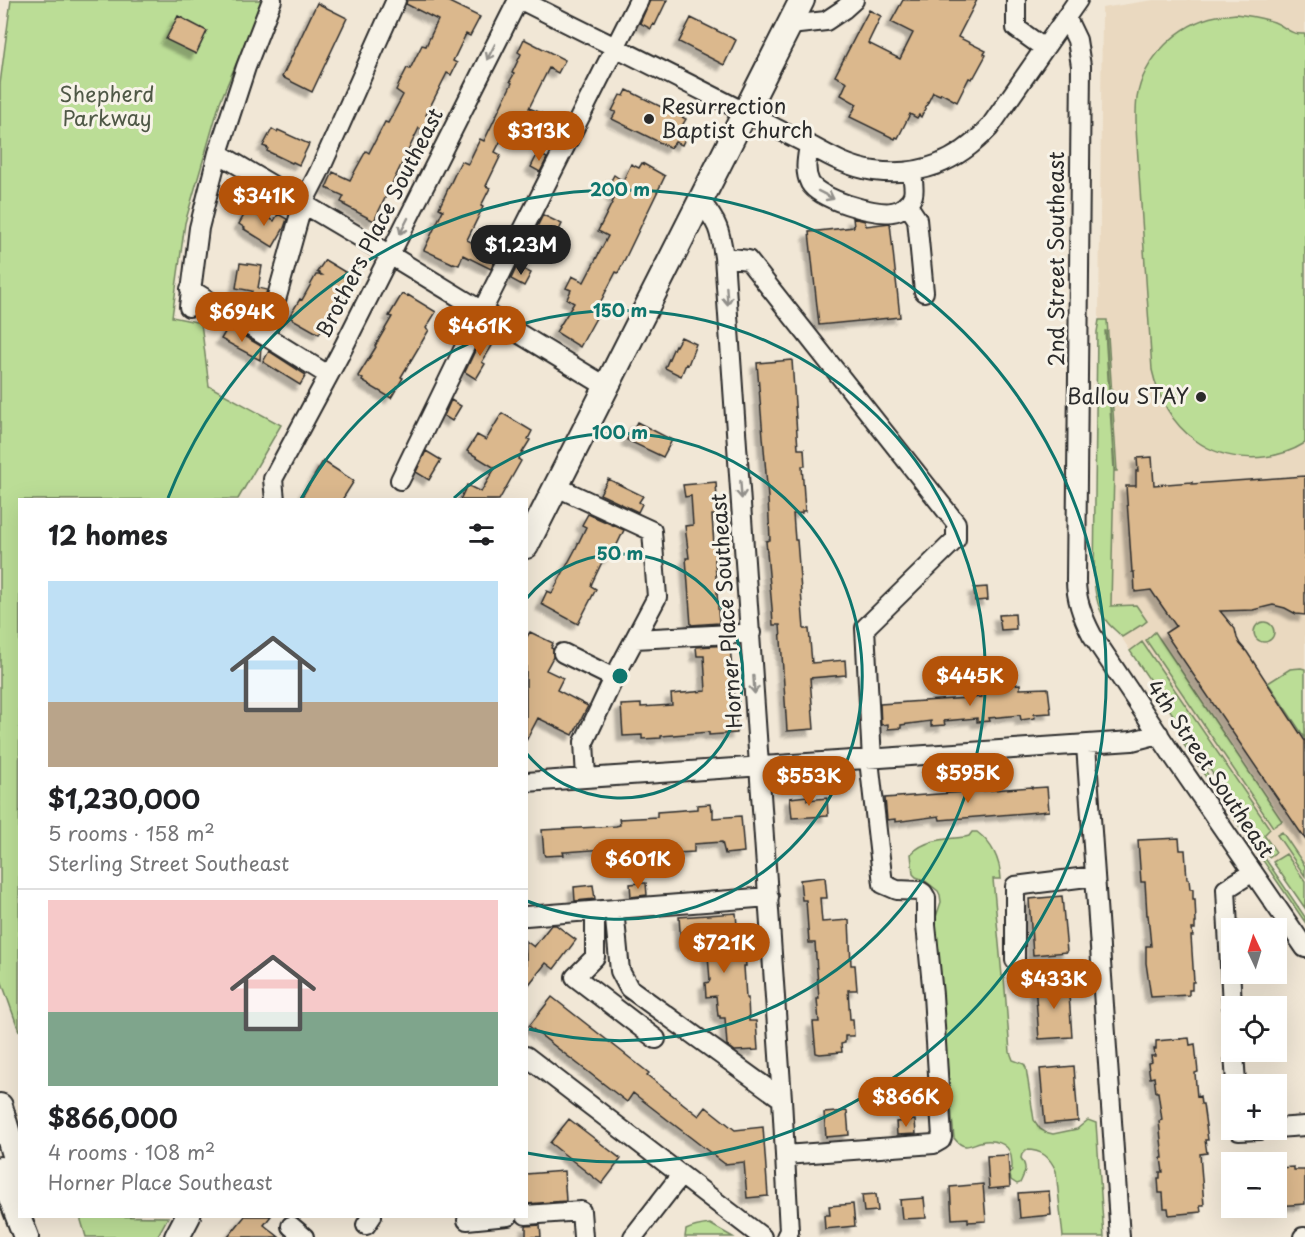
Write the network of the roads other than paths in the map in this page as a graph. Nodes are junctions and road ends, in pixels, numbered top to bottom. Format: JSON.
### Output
{"nodes":[{"id":1,"x":272,"y":0,"type":"edge"},
{"id":2,"x":396,"y":0,"type":"edge"},
{"id":3,"x":519,"y":0,"type":"edge"},
{"id":4,"x":639,"y":0,"type":"edge"},
{"id":5,"x":802,"y":0,"type":"edge"},
{"id":6,"x":854,"y":0,"type":"edge"},
{"id":7,"x":1016,"y":0,"type":"edge"},
{"id":8,"x":1078,"y":0,"type":"edge"},
{"id":9,"x":1066,"y":17,"type":"junction"},
{"id":10,"x":789,"y":25,"type":"junction"},
{"id":11,"x":615,"y":48,"type":"junction"},
{"id":12,"x":1044,"y":48,"type":"junction"},
{"id":13,"x":746,"y":112,"type":"junction"},
{"id":14,"x":809,"y":146,"type":"junction"},
{"id":15,"x":218,"y":153,"type":"junction"},
{"id":16,"x":912,"y":171,"type":"junction"},
{"id":17,"x":700,"y":202,"type":"junction"},
{"id":18,"x":303,"y":203,"type":"junction"},
{"id":19,"x":908,"y":204,"type":"junction"},
{"id":20,"x":390,"y":255,"type":"junction"},
{"id":21,"x":724,"y":257,"type":"junction"},
{"id":22,"x":924,"y":292,"type":"dead end"},
{"id":23,"x":482,"y":311,"type":"junction"},
{"id":24,"x":266,"y":336,"type":"junction"},
{"id":25,"x":328,"y":375,"type":"junction"},
{"id":26,"x":608,"y":387,"type":"junction"},
{"id":27,"x":400,"y":480,"type":"dead end"},
{"id":28,"x":557,"y":487,"type":"junction"},
{"id":29,"x":275,"y":498,"type":"edge"},
{"id":30,"x":528,"y":542,"type":"edge"},
{"id":31,"x":1082,"y":613,"type":"joint"},
{"id":32,"x":751,"y":633,"type":"junction"},
{"id":33,"x":635,"y":639,"type":"junction"},
{"id":34,"x":563,"y":653,"type":"dead end"},
{"id":35,"x":614,"y":678,"type":"junction"},
{"id":36,"x":1159,"y":734,"type":"junction"},
{"id":37,"x":1086,"y":745,"type":"junction"},
{"id":38,"x":870,"y":760,"type":"junction"},
{"id":39,"x":760,"y":767,"type":"junction"},
{"id":40,"x":586,"y":778,"type":"junction"},
{"id":41,"x":528,"y":782,"type":"edge"},
{"id":42,"x":1253,"y":872,"type":"junction"},
{"id":43,"x":1095,"y":876,"type":"junction"},
{"id":44,"x":769,"y":897,"type":"junction"},
{"id":45,"x":614,"y":909,"type":"junction"},
{"id":46,"x":595,"y":911,"type":"junction"},
{"id":47,"x":528,"y":916,"type":"edge"},
{"id":48,"x":1305,"y":948,"type":"edge"},
{"id":49,"x":1015,"y":960,"type":"dead end"},
{"id":50,"x":1231,"y":996,"type":"edge"},
{"id":51,"x":656,"y":1039,"type":"dead end"},
{"id":52,"x":528,"y":1058,"type":"edge"},
{"id":53,"x":782,"y":1099,"type":"junction"},
{"id":54,"x":0,"y":1106,"type":"edge"},
{"id":55,"x":1305,"y":1126,"type":"edge"},
{"id":56,"x":1287,"y":1127,"type":"edge"},
{"id":57,"x":785,"y":1155,"type":"junction"},
{"id":58,"x":0,"y":1169,"type":"edge"},
{"id":59,"x":18,"y":1169,"type":"edge"},
{"id":60,"x":681,"y":1175,"type":"junction"},
{"id":61,"x":528,"y":1215,"type":"edge"},
{"id":62,"x":18,"y":1216,"type":"edge"},
{"id":63,"x":19,"y":1218,"type":"edge"},
{"id":64,"x":30,"y":1218,"type":"edge"},
{"id":65,"x":187,"y":1218,"type":"edge"},
{"id":66,"x":498,"y":1218,"type":"edge"},
{"id":67,"x":467,"y":1224,"type":"edge"},
{"id":68,"x":26,"y":1237,"type":"edge"},
{"id":69,"x":34,"y":1237,"type":"edge"},
{"id":70,"x":177,"y":1237,"type":"edge"},
{"id":71,"x":583,"y":1237,"type":"edge"},
{"id":72,"x":633,"y":1237,"type":"edge"},
{"id":73,"x":762,"y":1237,"type":"edge"},
{"id":74,"x":786,"y":1237,"type":"edge"},
{"id":75,"x":1120,"y":1237,"type":"edge"}],
"edges":[{"from":1,"to":15,"type":"street"},
{"from":2,"to":18,"type":"street"},
{"from":3,"to":11,"type":"street"},
{"from":3,"to":20,"type":"street","name":"Brothers Place Southeast","one_way":true},
{"from":4,"to":11,"type":"street"},
{"from":5,"to":10,"type":"main road"},
{"from":6,"to":10,"type":"street"},
{"from":7,"to":12,"type":"street"},
{"from":8,"to":9,"type":"street"},
{"from":9,"to":12,"type":"street"},
{"from":9,"to":31,"type":"street","name":"2nd Street Southeast"},
{"from":10,"to":13,"type":"main road"},
{"from":11,"to":13,"type":"street"},
{"from":11,"to":23,"type":"street"},
{"from":12,"to":16,"type":"street"},
{"from":13,"to":14,"type":"street"},
{"from":13,"to":17,"type":"main road"},
{"from":14,"to":16,"type":"street"},
{"from":14,"to":19,"type":"street","one_way":true},
{"from":15,"to":18,"type":"street"},
{"from":15,"to":24,"type":"street"},
{"from":16,"to":19,"type":"street"},
{"from":17,"to":21,"type":"street","name":"Horner Place Southeast"},
{"from":17,"to":26,"type":"main road"},
{"from":18,"to":20,"type":"street"},
{"from":18,"to":24,"type":"street"},
{"from":19,"to":22,"type":"street"},
{"from":20,"to":23,"type":"street"},
{"from":20,"to":25,"type":"street","name":"Brothers Place Southeast"},
{"from":21,"to":32,"type":"street","name":"Horner Place Southeast","one_way":true},
{"from":21,"to":38,"type":"street"},
{"from":23,"to":26,"type":"street"},
{"from":23,"to":27,"type":"street"},
{"from":24,"to":25,"type":"street"},
{"from":25,"to":29,"type":"street","name":"Brothers Place Southeast"},
{"from":26,"to":28,"type":"main road"},
{"from":28,"to":30,"type":"main road"},
{"from":28,"to":33,"type":"street"},
{"from":31,"to":36,"type":"street","name":"4th Street Southeast"},
{"from":32,"to":33,"type":"street"},
{"from":32,"to":39,"type":"street","name":"Horner Place Southeast","one_way":true},
{"from":33,"to":35,"type":"street"},
{"from":34,"to":35,"type":"street"},
{"from":35,"to":40,"type":"street"},
{"from":36,"to":37,"type":"street"},
{"from":36,"to":42,"type":"street","name":"4th Street Southeast"},
{"from":37,"to":38,"type":"street"},
{"from":37,"to":43,"type":"street"},
{"from":38,"to":39,"type":"street"},
{"from":38,"to":57,"type":"street"},
{"from":39,"to":40,"type":"street"},
{"from":39,"to":44,"type":"street","name":"Horner Place Southeast"},
{"from":40,"to":41,"type":"street"},
{"from":42,"to":48,"type":"street","name":"4th Street Southeast"},
{"from":42,"to":50,"type":"street"},
{"from":43,"to":49,"type":"street"},
{"from":43,"to":75,"type":"street"},
{"from":44,"to":45,"type":"street"},
{"from":44,"to":53,"type":"street","name":"Horner Place Southeast"},
{"from":45,"to":46,"type":"street"},
{"from":45,"to":53,"type":"street"},
{"from":46,"to":47,"type":"street"},
{"from":46,"to":51,"type":"street"},
{"from":52,"to":60,"type":"street"},
{"from":53,"to":57,"type":"street","name":"Horner Place Southeast"},
{"from":54,"to":59,"type":"main road"},
{"from":55,"to":56,"type":"street"},
{"from":57,"to":74,"type":"street","name":"Horner Place Southeast"},
{"from":58,"to":62,"type":"main road"},
{"from":60,"to":72,"type":"street"},
{"from":60,"to":73,"type":"street"},
{"from":61,"to":71,"type":"street"},
{"from":63,"to":68,"type":"main road"},
{"from":64,"to":69,"type":"main road"},
{"from":65,"to":70,"type":"main road"},
{"from":66,"to":67,"type":"street"}]}
